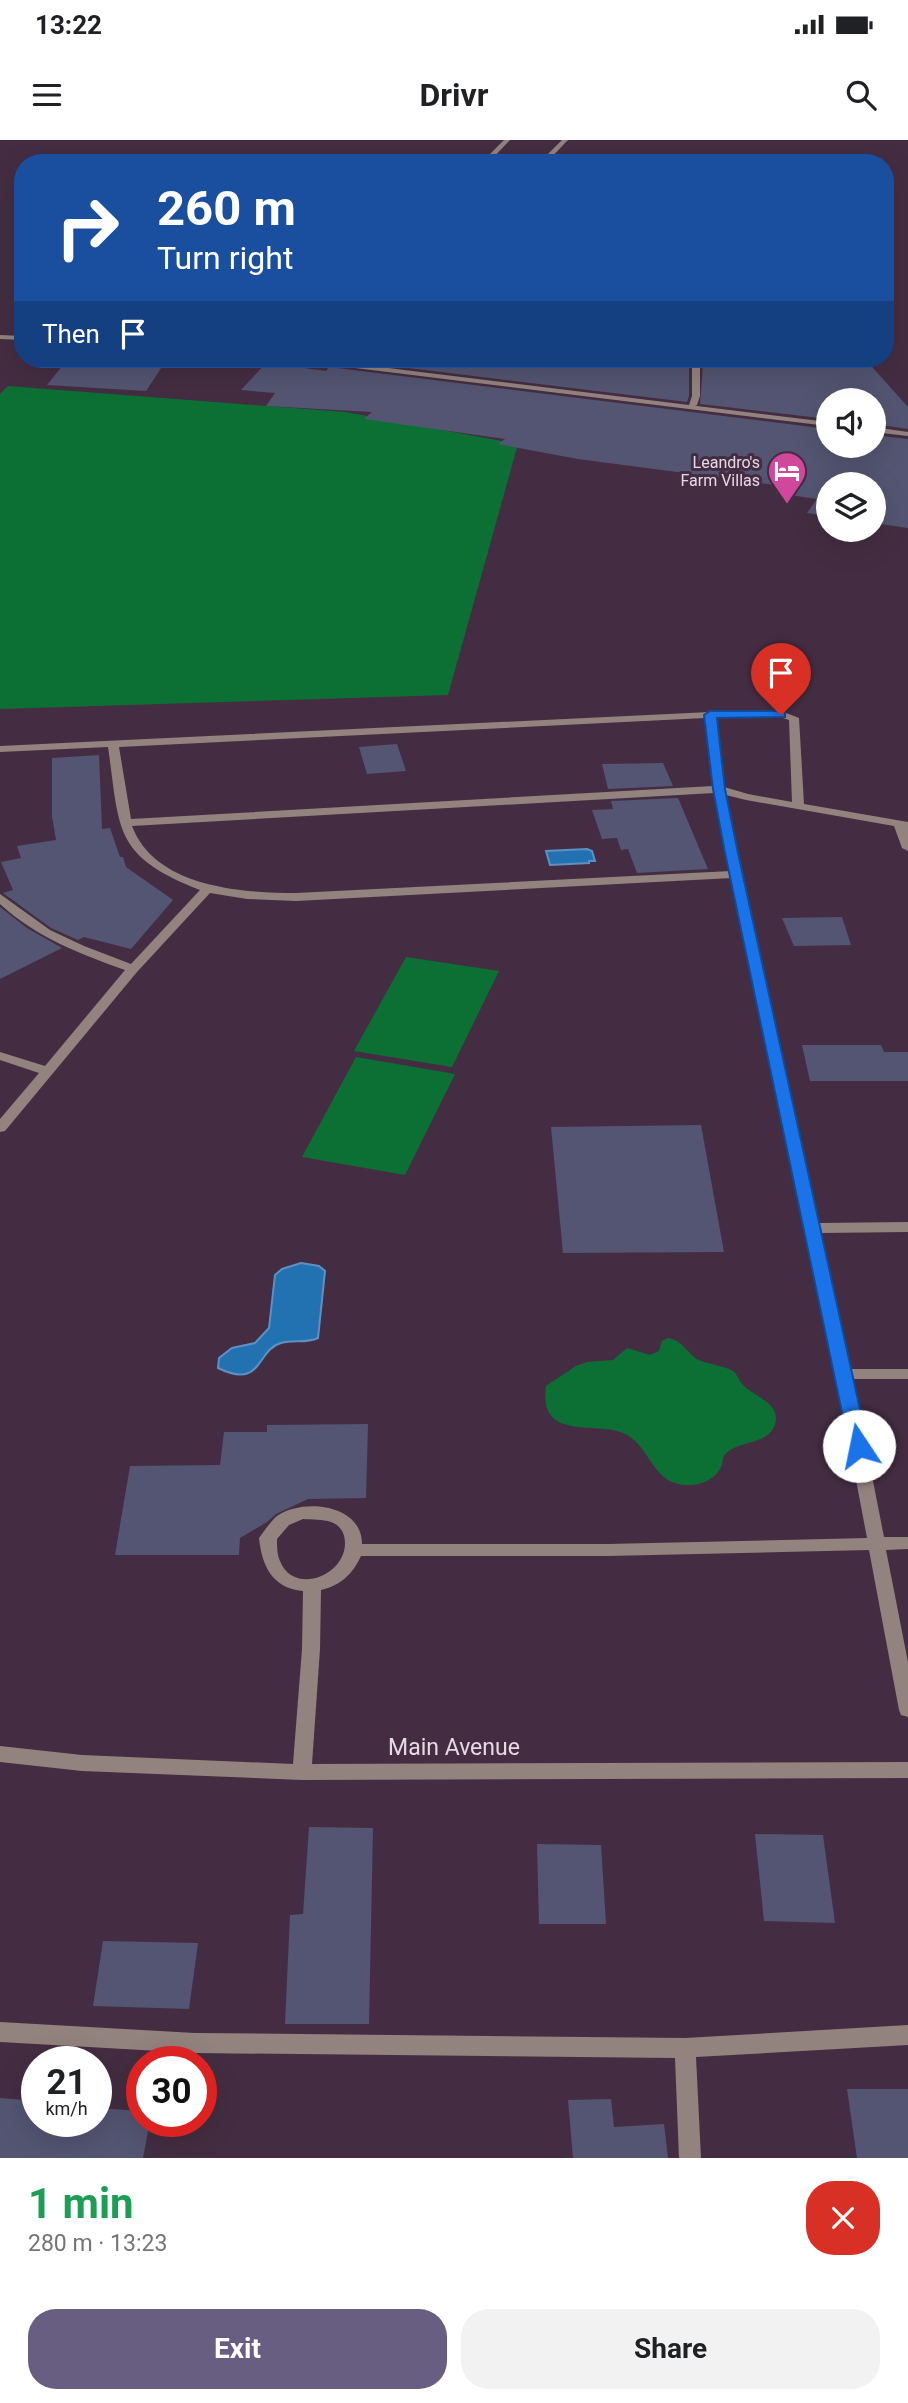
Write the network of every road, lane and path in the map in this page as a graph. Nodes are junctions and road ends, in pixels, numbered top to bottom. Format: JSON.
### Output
{"nodes":[{"id":1,"x":507,"y":140,"type":"edge"},
{"id":2,"x":565,"y":140,"type":"edge"},
{"id":3,"x":493,"y":154,"type":"edge"},
{"id":4,"x":551,"y":154,"type":"edge"},
{"id":5,"x":375,"y":368,"type":"edge"},
{"id":6,"x":696,"y":368,"type":"edge"},
{"id":7,"x":693,"y":405,"type":"junction"},
{"id":8,"x":816,"y":422,"type":"edge"},
{"id":9,"x":886,"y":431,"type":"edge"},
{"id":10,"x":908,"y":434,"type":"edge"},
{"id":11,"x":710,"y":715,"type":"junction"},
{"id":12,"x":113,"y":745,"type":"junction"},
{"id":13,"x":0,"y":749,"type":"edge"},
{"id":14,"x":719,"y":789,"type":"junction"},
{"id":15,"x":798,"y":805,"type":"junction"},
{"id":16,"x":126,"y":823,"type":"junction"},
{"id":17,"x":904,"y":824,"type":"edge"},
{"id":18,"x":908,"y":848,"type":"edge"},
{"id":19,"x":736,"y":874,"type":"junction"},
{"id":20,"x":206,"y":890,"type":"junction"},
{"id":21,"x":0,"y":898,"type":"edge"},
{"id":22,"x":133,"y":969,"type":"junction"},
{"id":23,"x":0,"y":1056,"type":"edge"},
{"id":24,"x":46,"y":1071,"type":"junction"},
{"id":25,"x":0,"y":1128,"type":"edge"},
{"id":26,"x":908,"y":1227,"type":"edge"},
{"id":27,"x":813,"y":1228,"type":"junction"},
{"id":28,"x":844,"y":1374,"type":"junction"},
{"id":29,"x":908,"y":1374,"type":"edge"},
{"id":30,"x":878,"y":1543,"type":"junction"},
{"id":31,"x":908,"y":1543,"type":"edge"},
{"id":32,"x":356,"y":1550,"type":"junction"},
{"id":33,"x":312,"y":1586,"type":"junction"},
{"id":34,"x":908,"y":1710,"type":"edge"},
{"id":35,"x":0,"y":1754,"type":"edge"},
{"id":36,"x":908,"y":1770,"type":"edge"},
{"id":37,"x":302,"y":1772,"type":"junction"},
{"id":38,"x":0,"y":2032,"type":"edge"},
{"id":39,"x":908,"y":2035,"type":"edge"},
{"id":40,"x":685,"y":2048,"type":"junction"},
{"id":41,"x":690,"y":2158,"type":"edge"}],
"edges":[{"from":1,"to":3,"type":"street"},
{"from":2,"to":4,"type":"street"},
{"from":5,"to":7,"type":"street"},
{"from":6,"to":7,"type":"street"},
{"from":7,"to":8,"type":"street"},
{"from":9,"to":10,"type":"street"},
{"from":11,"to":12,"type":"street"},
{"from":11,"to":14,"type":"street"},
{"from":11,"to":15,"type":"street"},
{"from":12,"to":13,"type":"street"},
{"from":12,"to":16,"type":"street"},
{"from":14,"to":15,"type":"street"},
{"from":14,"to":16,"type":"street"},
{"from":14,"to":19,"type":"street"},
{"from":15,"to":17,"type":"street"},
{"from":16,"to":20,"type":"street"},
{"from":17,"to":18,"type":"street"},
{"from":19,"to":20,"type":"street"},
{"from":19,"to":27,"type":"street"},
{"from":20,"to":22,"type":"street"},
{"from":21,"to":22,"type":"street"},
{"from":22,"to":24,"type":"street"},
{"from":23,"to":24,"type":"street"},
{"from":24,"to":25,"type":"street"},
{"from":26,"to":27,"type":"street"},
{"from":27,"to":28,"type":"street"},
{"from":28,"to":29,"type":"street"},
{"from":28,"to":30,"type":"street"},
{"from":30,"to":31,"type":"street"},
{"from":30,"to":32,"type":"street"},
{"from":30,"to":34,"type":"street"},
{"from":32,"to":33,"type":"street"},
{"from":32,"to":33,"type":"street"},
{"from":33,"to":37,"type":"street"},
{"from":35,"to":37,"type":"street","name":"Main Avenue"},
{"from":36,"to":37,"type":"street","name":"Main Avenue"},
{"from":38,"to":40,"type":"street"},
{"from":39,"to":40,"type":"street"},
{"from":40,"to":41,"type":"street"}]}
